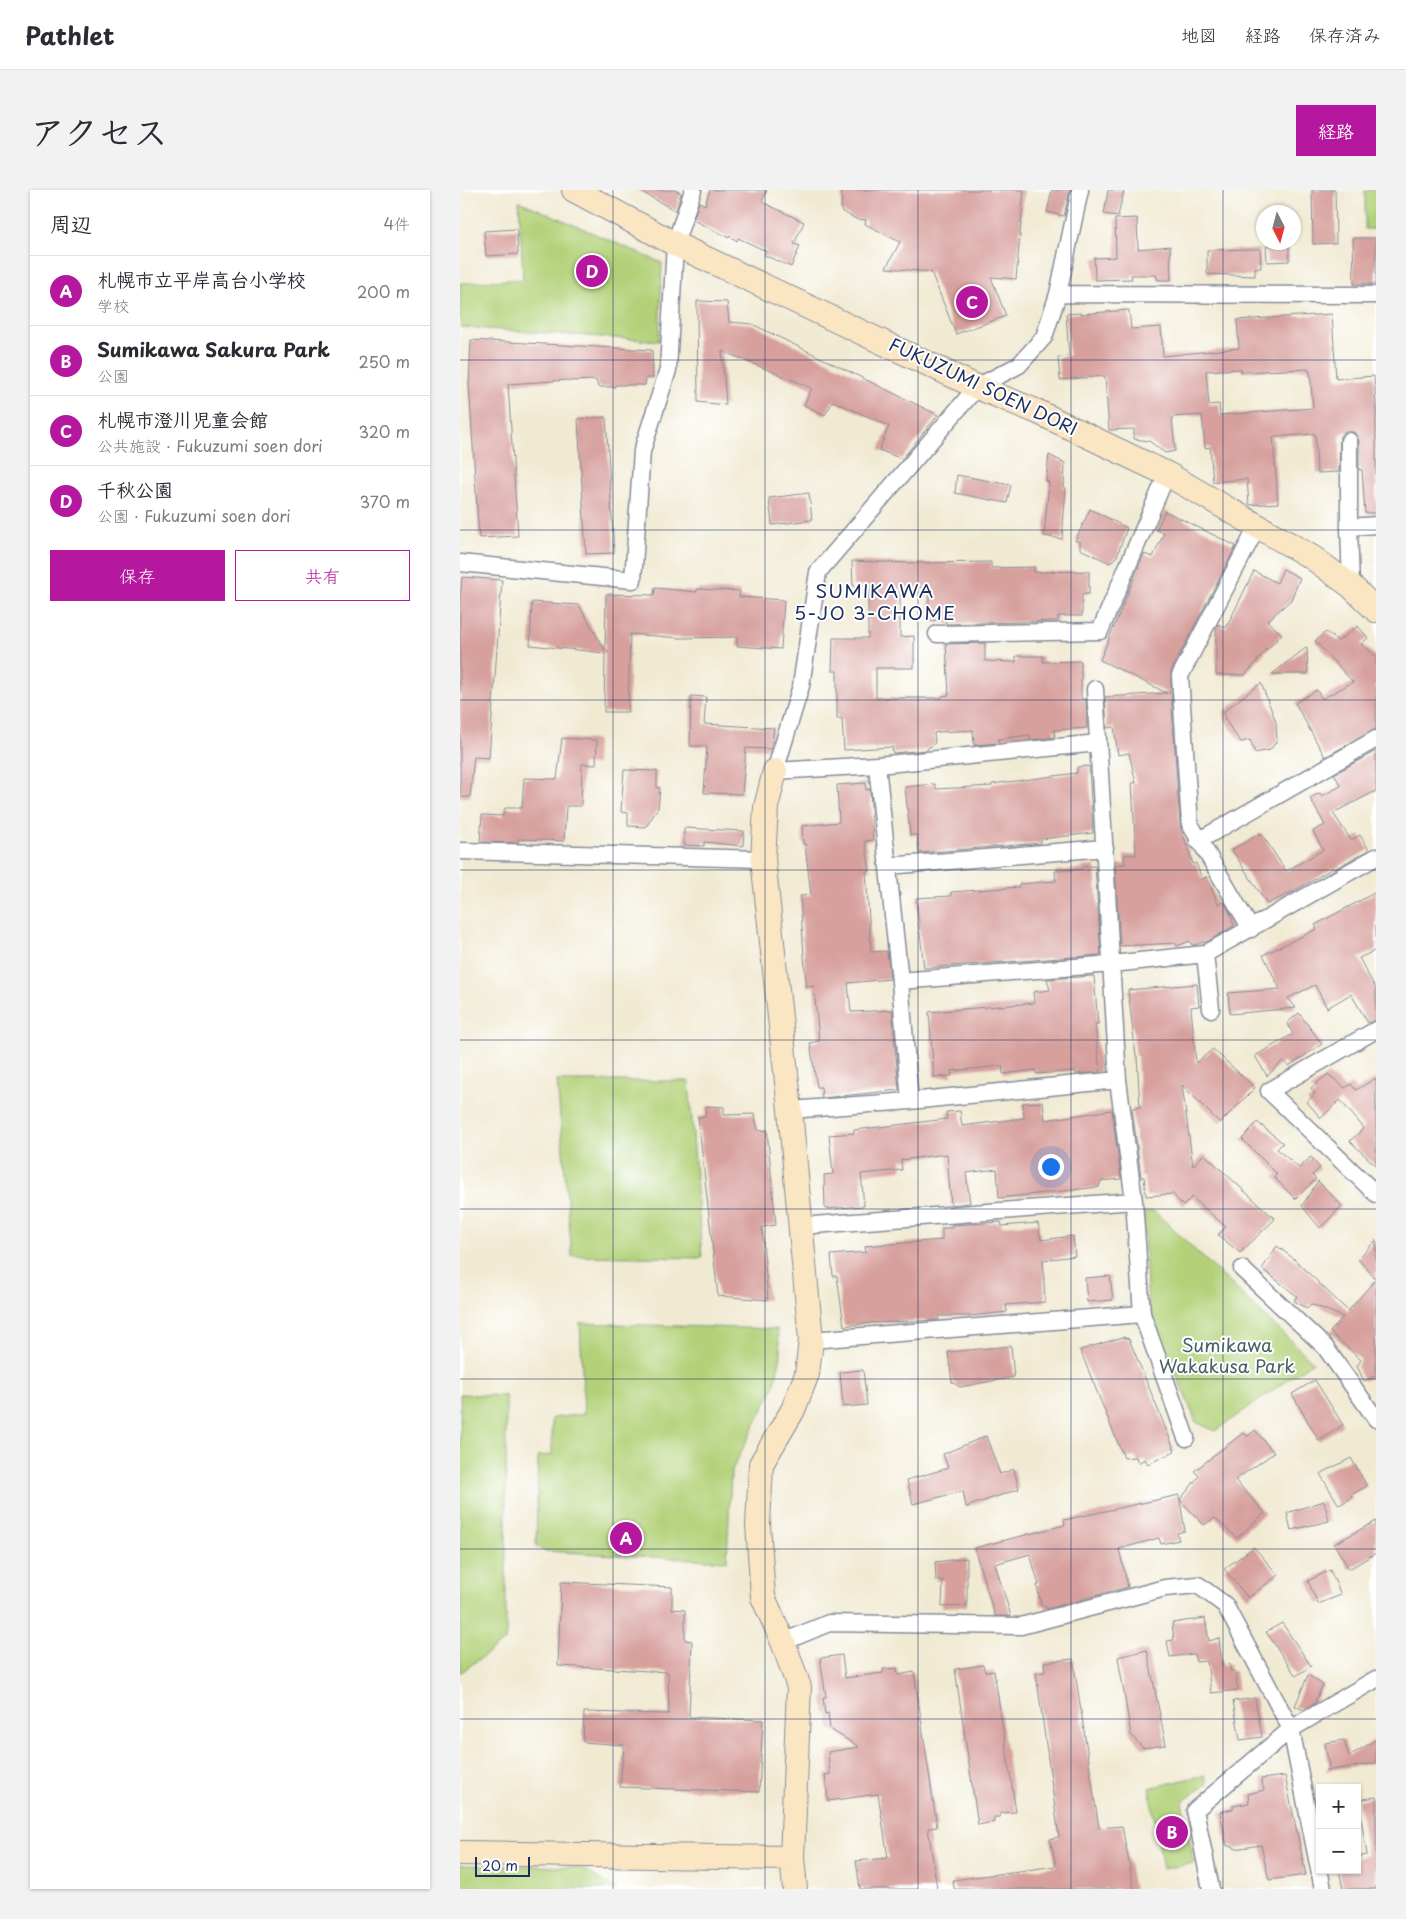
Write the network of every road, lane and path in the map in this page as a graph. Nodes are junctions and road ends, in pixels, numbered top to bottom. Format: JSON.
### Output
{"nodes":[{"id":1,"x":574,"y":190,"type":"edge"},
{"id":2,"x":693,"y":190,"type":"edge"},
{"id":3,"x":1080,"y":190,"type":"edge"},
{"id":4,"x":675,"y":244,"type":"junction"},
{"id":5,"x":1058,"y":294,"type":"junction"},
{"id":6,"x":1376,"y":295,"type":"edge"},
{"id":7,"x":977,"y":387,"type":"junction"},
{"id":8,"x":1349,"y":441,"type":"dead end"},
{"id":9,"x":1167,"y":474,"type":"junction"},
{"id":10,"x":1376,"y":525,"type":"edge"},
{"id":11,"x":1349,"y":526,"type":"junction"},
{"id":12,"x":1257,"y":527,"type":"junction"},
{"id":13,"x":460,"y":564,"type":"edge"},
{"id":14,"x":1351,"y":586,"type":"junction"},
{"id":15,"x":1376,"y":610,"type":"edge"},
{"id":16,"x":937,"y":634,"type":"dead end"},
{"id":17,"x":1095,"y":689,"type":"dead end"},
{"id":18,"x":1376,"y":739,"type":"edge"},
{"id":19,"x":1098,"y":743,"type":"junction"},
{"id":20,"x":877,"y":765,"type":"junction"},
{"id":21,"x":775,"y":771,"type":"junction"},
{"id":22,"x":1198,"y":841,"type":"junction"},
{"id":23,"x":1105,"y":848,"type":"junction"},
{"id":24,"x":460,"y":851,"type":"edge"},
{"id":25,"x":1376,"y":857,"type":"edge"},
{"id":26,"x":763,"y":859,"type":"junction"},
{"id":27,"x":888,"y":866,"type":"junction"},
{"id":28,"x":1251,"y":929,"type":"junction"},
{"id":29,"x":1204,"y":954,"type":"junction"},
{"id":30,"x":1112,"y":964,"type":"junction"},
{"id":31,"x":900,"y":981,"type":"junction"},
{"id":32,"x":1211,"y":1009,"type":"dead end"},
{"id":33,"x":1376,"y":1030,"type":"edge"},
{"id":34,"x":1118,"y":1080,"type":"junction"},
{"id":35,"x":910,"y":1101,"type":"junction"},
{"id":36,"x":790,"y":1110,"type":"junction"},
{"id":37,"x":1376,"y":1194,"type":"edge"},
{"id":38,"x":1134,"y":1201,"type":"junction"},
{"id":39,"x":800,"y":1226,"type":"junction"},
{"id":40,"x":1242,"y":1269,"type":"dead end"},
{"id":41,"x":1142,"y":1314,"type":"junction"},
{"id":42,"x":810,"y":1340,"type":"junction"},
{"id":43,"x":1376,"y":1419,"type":"edge"},
{"id":44,"x":1186,"y":1438,"type":"dead end"},
{"id":45,"x":783,"y":1642,"type":"junction"},
{"id":46,"x":1376,"y":1679,"type":"edge"},
{"id":47,"x":1291,"y":1729,"type":"junction"},
{"id":48,"x":460,"y":1853,"type":"edge"},
{"id":49,"x":792,"y":1858,"type":"junction"},
{"id":50,"x":795,"y":1889,"type":"edge"},
{"id":51,"x":1211,"y":1889,"type":"edge"},
{"id":52,"x":1323,"y":1889,"type":"edge"}],
"edges":[{"from":1,"to":4,"type":"street","name":"FUKUZUMI SOEN DORI"},
{"from":2,"to":4,"type":"street"},
{"from":3,"to":5,"type":"street"},
{"from":4,"to":7,"type":"street","name":"FUKUZUMI SOEN DORI"},
{"from":4,"to":13,"type":"street"},
{"from":5,"to":6,"type":"street"},
{"from":5,"to":7,"type":"street"},
{"from":7,"to":9,"type":"street","name":"FUKUZUMI SOEN DORI"},
{"from":7,"to":21,"type":"street"},
{"from":8,"to":11,"type":"street"},
{"from":9,"to":12,"type":"street","name":"FUKUZUMI SOEN DORI"},
{"from":9,"to":16,"type":"street"},
{"from":10,"to":11,"type":"street"},
{"from":11,"to":14,"type":"street"},
{"from":12,"to":14,"type":"street","name":"FUKUZUMI SOEN DORI"},
{"from":12,"to":22,"type":"street"},
{"from":14,"to":15,"type":"street","name":"FUKUZUMI SOEN DORI"},
{"from":17,"to":19,"type":"street"},
{"from":18,"to":22,"type":"street"},
{"from":19,"to":20,"type":"street"},
{"from":19,"to":23,"type":"street"},
{"from":20,"to":21,"type":"street"},
{"from":20,"to":27,"type":"street"},
{"from":21,"to":26,"type":"street"},
{"from":22,"to":28,"type":"street"},
{"from":23,"to":27,"type":"street"},
{"from":23,"to":30,"type":"street"},
{"from":24,"to":26,"type":"street"},
{"from":25,"to":28,"type":"street"},
{"from":26,"to":36,"type":"street"},
{"from":27,"to":31,"type":"street"},
{"from":28,"to":29,"type":"street"},
{"from":29,"to":30,"type":"street"},
{"from":29,"to":32,"type":"street"},
{"from":30,"to":31,"type":"street"},
{"from":30,"to":34,"type":"street"},
{"from":31,"to":35,"type":"street"},
{"from":33,"to":37,"type":"street"},
{"from":34,"to":35,"type":"street"},
{"from":34,"to":38,"type":"street"},
{"from":35,"to":36,"type":"street"},
{"from":36,"to":39,"type":"street"},
{"from":38,"to":39,"type":"street"},
{"from":38,"to":41,"type":"street"},
{"from":39,"to":42,"type":"street"},
{"from":40,"to":43,"type":"street"},
{"from":41,"to":42,"type":"street"},
{"from":41,"to":44,"type":"street"},
{"from":42,"to":45,"type":"street"},
{"from":45,"to":47,"type":"street"},
{"from":45,"to":49,"type":"street"},
{"from":46,"to":47,"type":"street"},
{"from":47,"to":51,"type":"street"},
{"from":47,"to":52,"type":"street"},
{"from":48,"to":49,"type":"street"},
{"from":49,"to":50,"type":"street"}]}
